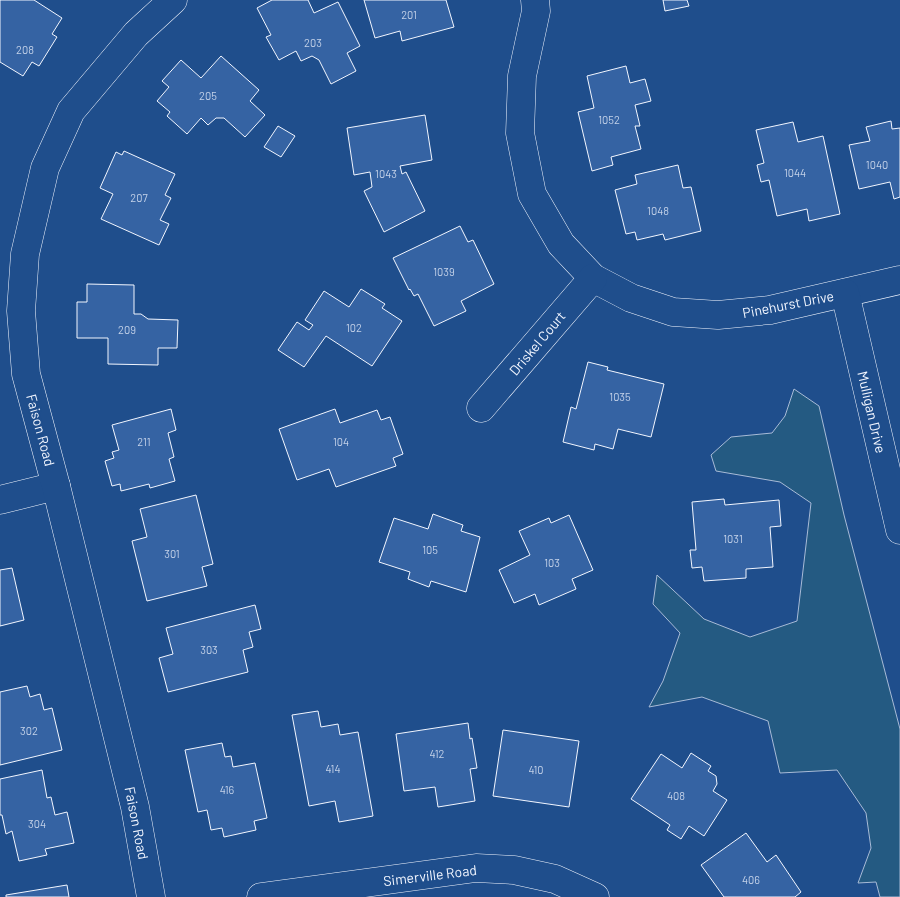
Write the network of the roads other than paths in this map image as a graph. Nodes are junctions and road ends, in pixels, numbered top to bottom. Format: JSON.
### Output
{"nodes":[{"id":1,"x":173,"y":0,"type":"edge"},
{"id":2,"x":535,"y":0,"type":"edge"},
{"id":3,"x":593,"y":278,"type":"junction"},
{"id":4,"x":900,"y":280,"type":"edge"},
{"id":5,"x":845,"y":293,"type":"junction"},
{"id":6,"x":482,"y":408,"type":"dead end"},
{"id":7,"x":56,"y":486,"type":"junction"},
{"id":8,"x":0,"y":500,"type":"edge"},
{"id":9,"x":900,"y":530,"type":"edge"},
{"id":10,"x":151,"y":897,"type":"edge"},
{"id":11,"x":261,"y":897,"type":"edge"},
{"id":12,"x":595,"y":897,"type":"edge"}],
"edges":[{"from":1,"to":7,"type":"street","name":"Faison Road"},
{"from":2,"to":3,"type":"street","name":"Pinehurst Drive"},
{"from":3,"to":5,"type":"street","name":"Pinehurst Drive"},
{"from":3,"to":6,"type":"street","name":"Driskel Court"},
{"from":4,"to":5,"type":"street","name":"Pinehurst Drive"},
{"from":5,"to":9,"type":"street","name":"Mulligan Drive"},
{"from":7,"to":8,"type":"street"},
{"from":7,"to":10,"type":"street","name":"Faison Road"},
{"from":11,"to":12,"type":"street","name":"Simerville Road"}]}
